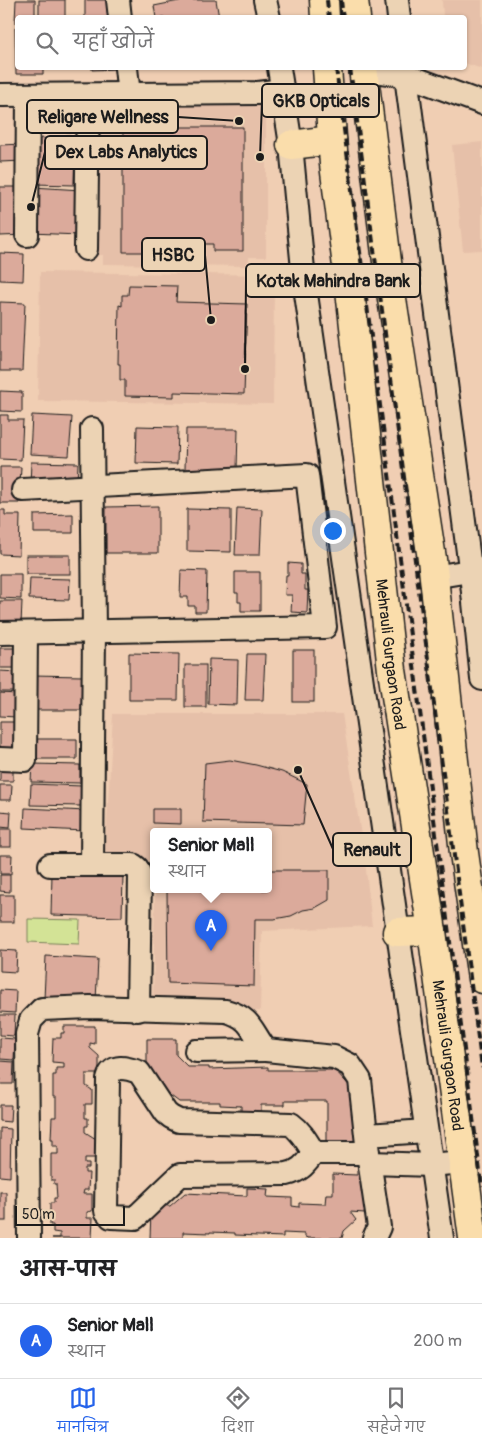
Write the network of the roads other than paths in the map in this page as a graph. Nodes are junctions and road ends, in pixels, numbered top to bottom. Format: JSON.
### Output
{"nodes":[{"id":1,"x":118,"y":0,"type":"edge"},
{"id":2,"x":265,"y":0,"type":"edge"},
{"id":3,"x":324,"y":0,"type":"edge"},
{"id":4,"x":354,"y":0,"type":"edge"},
{"id":5,"x":397,"y":0,"type":"edge"},
{"id":6,"x":120,"y":15,"type":"edge"},
{"id":7,"x":268,"y":15,"type":"edge"},
{"id":8,"x":325,"y":15,"type":"edge"},
{"id":9,"x":356,"y":15,"type":"edge"},
{"id":10,"x":399,"y":15,"type":"edge"},
{"id":11,"x":126,"y":70,"type":"edge"},
{"id":12,"x":279,"y":70,"type":"edge"},
{"id":13,"x":327,"y":70,"type":"edge"},
{"id":14,"x":364,"y":70,"type":"edge"},
{"id":15,"x":385,"y":70,"type":"edge"},
{"id":16,"x":406,"y":71,"type":"edge"},
{"id":17,"x":283,"y":90,"type":"junction"},
{"id":18,"x":28,"y":95,"type":"junction"},
{"id":19,"x":88,"y":95,"type":"junction"},
{"id":20,"x":129,"y":95,"type":"junction"},
{"id":21,"x":0,"y":96,"type":"edge"},
{"id":22,"x":482,"y":103,"type":"edge"},
{"id":23,"x":332,"y":140,"type":"junction"},
{"id":24,"x":291,"y":144,"type":"junction"},
{"id":25,"x":27,"y":235,"type":"dead end"},
{"id":26,"x":86,"y":249,"type":"dead end"},
{"id":27,"x":390,"y":286,"type":"junction"},
{"id":28,"x":350,"y":290,"type":"junction"},
{"id":29,"x":92,"y":429,"type":"dead end"},
{"id":30,"x":93,"y":486,"type":"junction"},
{"id":31,"x":23,"y":490,"type":"dead end"},
{"id":32,"x":476,"y":570,"type":"edge"},
{"id":33,"x":433,"y":577,"type":"junction"},
{"id":34,"x":94,"y":631,"type":"junction"},
{"id":35,"x":0,"y":633,"type":"edge"},
{"id":36,"x":26,"y":633,"type":"junction"},
{"id":37,"x":482,"y":679,"type":"edge"},
{"id":38,"x":0,"y":759,"type":"edge"},
{"id":39,"x":50,"y":865,"type":"dead end"},
{"id":40,"x":92,"y":865,"type":"junction"},
{"id":41,"x":432,"y":931,"type":"junction"},
{"id":42,"x":398,"y":932,"type":"junction"},
{"id":43,"x":482,"y":979,"type":"edge"},
{"id":44,"x":138,"y":1010,"type":"junction"},
{"id":45,"x":266,"y":1050,"type":"junction"},
{"id":46,"x":196,"y":1051,"type":"dead end"},
{"id":47,"x":426,"y":1131,"type":"junction"},
{"id":48,"x":369,"y":1150,"type":"junction"},
{"id":49,"x":314,"y":1153,"type":"junction"},
{"id":50,"x":462,"y":1162,"type":"junction"},
{"id":51,"x":431,"y":1165,"type":"junction"},
{"id":52,"x":29,"y":1238,"type":"edge"},
{"id":53,"x":374,"y":1238,"type":"edge"},
{"id":54,"x":442,"y":1238,"type":"edge"},
{"id":55,"x":473,"y":1238,"type":"edge"}],
"edges":[{"from":1,"to":6,"type":"street"},
{"from":2,"to":7,"type":"street"},
{"from":3,"to":8,"type":"main road"},
{"from":4,"to":9,"type":"main road"},
{"from":5,"to":10,"type":"street"},
{"from":11,"to":20,"type":"street"},
{"from":12,"to":17,"type":"street"},
{"from":13,"to":23,"type":"main road","name":"Mehrauli Gurgaon Road"},
{"from":14,"to":27,"type":"main road"},
{"from":15,"to":16,"type":"street"},
{"from":16,"to":22,"type":"street"},
{"from":16,"to":32,"type":"street"},
{"from":17,"to":20,"type":"street"},
{"from":17,"to":24,"type":"street"},
{"from":18,"to":19,"type":"street"},
{"from":18,"to":21,"type":"street"},
{"from":18,"to":25,"type":"street"},
{"from":19,"to":20,"type":"street"},
{"from":19,"to":26,"type":"street"},
{"from":23,"to":24,"type":"main road"},
{"from":23,"to":28,"type":"main road","name":"Mehrauli Gurgaon Road"},
{"from":24,"to":42,"type":"street"},
{"from":27,"to":28,"type":"main road"},
{"from":27,"to":33,"type":"main road"},
{"from":28,"to":41,"type":"main road","name":"Mehrauli Gurgaon Road"},
{"from":29,"to":30,"type":"street"},
{"from":30,"to":31,"type":"street"},
{"from":30,"to":34,"type":"street"},
{"from":30,"to":34,"type":"street"},
{"from":32,"to":33,"type":"street"},
{"from":32,"to":37,"type":"street"},
{"from":33,"to":43,"type":"main road"},
{"from":34,"to":36,"type":"street"},
{"from":34,"to":40,"type":"street"},
{"from":35,"to":36,"type":"street"},
{"from":36,"to":38,"type":"street"},
{"from":39,"to":40,"type":"street"},
{"from":40,"to":44,"type":"street"},
{"from":41,"to":42,"type":"main road"},
{"from":41,"to":50,"type":"main road","name":"Mehrauli Gurgaon Road"},
{"from":42,"to":47,"type":"street"},
{"from":44,"to":45,"type":"street"},
{"from":44,"to":52,"type":"street"},
{"from":45,"to":46,"type":"street"},
{"from":45,"to":48,"type":"street"},
{"from":47,"to":48,"type":"street"},
{"from":47,"to":51,"type":"street"},
{"from":48,"to":49,"type":"street"},
{"from":48,"to":51,"type":"street"},
{"from":48,"to":53,"type":"street"},
{"from":49,"to":49,"type":"street"},
{"from":50,"to":51,"type":"street"},
{"from":50,"to":55,"type":"main road","name":"Mehrauli Gurgaon Road"},
{"from":51,"to":54,"type":"street"}]}
